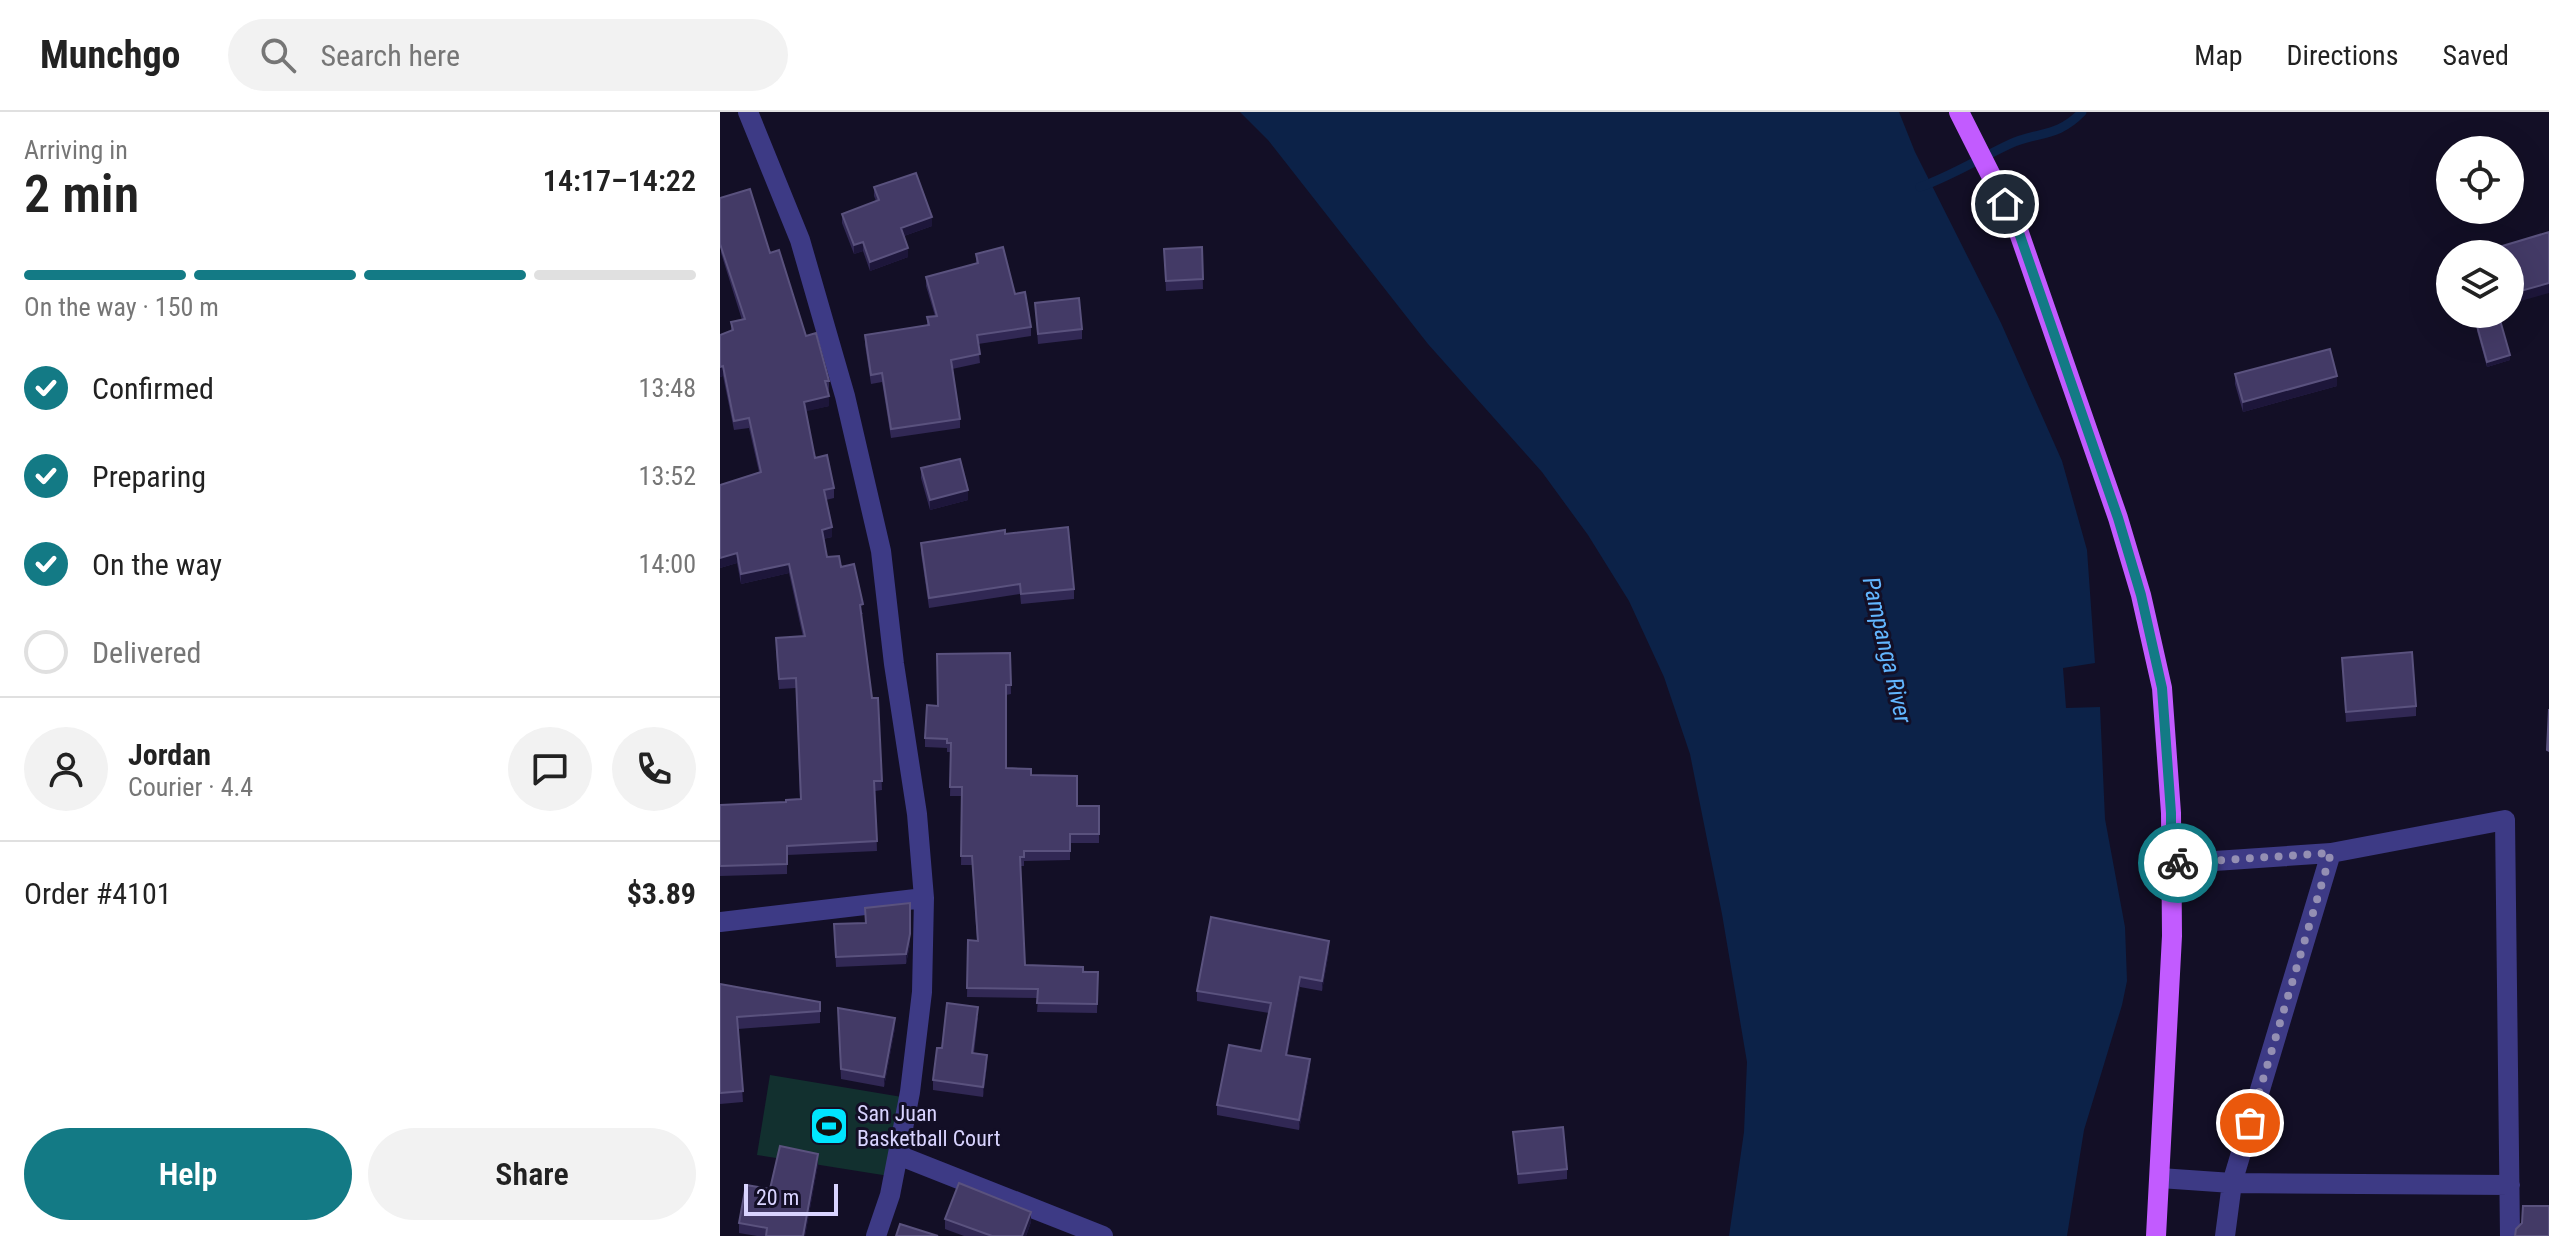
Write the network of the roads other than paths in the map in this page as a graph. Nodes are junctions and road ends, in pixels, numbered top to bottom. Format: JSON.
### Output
{"nodes":[{"id":1,"x":748,"y":112,"type":"edge"},
{"id":2,"x":1959,"y":112,"type":"edge"},
{"id":3,"x":2331,"y":853,"type":"junction"},
{"id":4,"x":2171,"y":864,"type":"junction"},
{"id":5,"x":924,"y":898,"type":"junction"},
{"id":6,"x":720,"y":922,"type":"edge"},
{"id":7,"x":898,"y":1155,"type":"junction"},
{"id":8,"x":2160,"y":1178,"type":"junction"},
{"id":9,"x":2232,"y":1183,"type":"junction"},
{"id":10,"x":2510,"y":1185,"type":"junction"},
{"id":11,"x":876,"y":1236,"type":"edge"},
{"id":12,"x":1103,"y":1236,"type":"edge"},
{"id":13,"x":2156,"y":1236,"type":"edge"},
{"id":14,"x":2225,"y":1236,"type":"edge"},
{"id":15,"x":2510,"y":1236,"type":"edge"}],
"edges":[{"from":1,"to":5,"type":"street"},
{"from":2,"to":4,"type":"main road"},
{"from":3,"to":4,"type":"street"},
{"from":3,"to":9,"type":"street"},
{"from":3,"to":10,"type":"street"},
{"from":4,"to":8,"type":"main road"},
{"from":5,"to":6,"type":"street"},
{"from":5,"to":7,"type":"street"},
{"from":7,"to":11,"type":"street"},
{"from":7,"to":12,"type":"street"},
{"from":8,"to":9,"type":"street"},
{"from":8,"to":13,"type":"main road"},
{"from":9,"to":10,"type":"street"},
{"from":9,"to":14,"type":"street"},
{"from":10,"to":15,"type":"street"}]}
